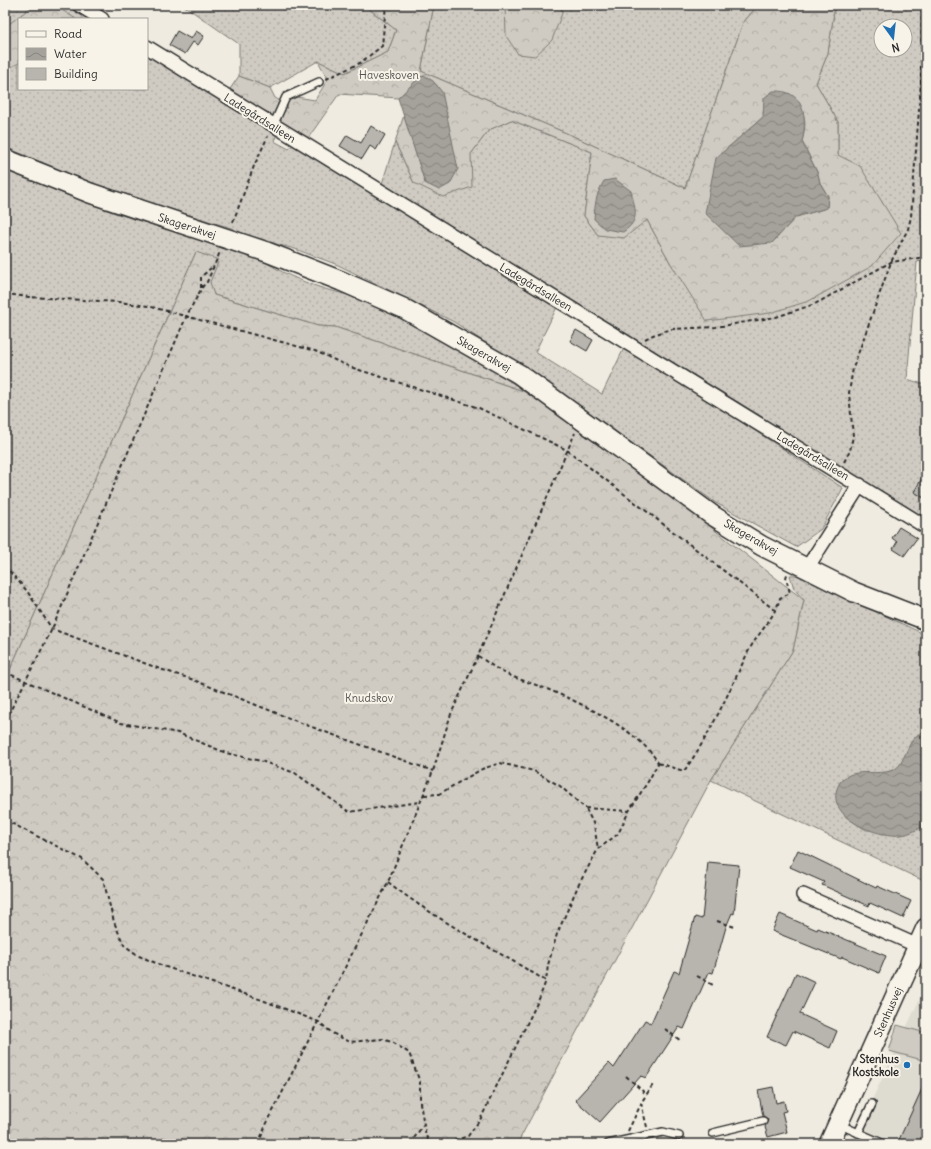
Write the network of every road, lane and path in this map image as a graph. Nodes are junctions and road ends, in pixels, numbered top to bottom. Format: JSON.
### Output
{"nodes":[{"id":1,"x":79,"y":5,"type":"edge"},
{"id":2,"x":386,"y":5,"type":"edge"},
{"id":3,"x":922,"y":5,"type":"edge"},
{"id":4,"x":100,"y":18,"type":"edge"},
{"id":5,"x":148,"y":48,"type":"edge"},
{"id":6,"x":318,"y":82,"type":"joint"},
{"id":7,"x":273,"y":126,"type":"junction"},
{"id":8,"x":5,"y":159,"type":"edge"},
{"id":9,"x":233,"y":222,"type":"dead end"},
{"id":10,"x":220,"y":251,"type":"dead end"},
{"id":11,"x":926,"y":257,"type":"edge"},
{"id":12,"x":891,"y":262,"type":"junction"},
{"id":13,"x":212,"y":267,"type":"junction"},
{"id":14,"x":201,"y":289,"type":"junction"},
{"id":15,"x":5,"y":294,"type":"edge"},
{"id":16,"x":187,"y":315,"type":"junction"},
{"id":17,"x":634,"y":347,"type":"junction"},
{"id":18,"x":581,"y":418,"type":"junction"},
{"id":19,"x":567,"y":450,"type":"junction"},
{"id":20,"x":838,"y":472,"type":"junction"},
{"id":21,"x":860,"y":486,"type":"junction"},
{"id":22,"x":926,"y":527,"type":"edge"},
{"id":23,"x":800,"y":564,"type":"junction"},
{"id":24,"x":5,"y":566,"type":"edge"},
{"id":25,"x":776,"y":610,"type":"junction"},
{"id":26,"x":926,"y":620,"type":"edge"},
{"id":27,"x":52,"y":629,"type":"junction"},
{"id":28,"x":478,"y":656,"type":"junction"},
{"id":29,"x":5,"y":672,"type":"edge"},
{"id":30,"x":24,"y":680,"type":"junction"},
{"id":31,"x":5,"y":721,"type":"edge"},
{"id":32,"x":658,"y":763,"type":"junction"},
{"id":33,"x":433,"y":770,"type":"junction"},
{"id":34,"x":424,"y":795,"type":"junction"},
{"id":35,"x":420,"y":802,"type":"junction"},
{"id":36,"x":585,"y":808,"type":"junction"},
{"id":37,"x":629,"y":811,"type":"junction"},
{"id":38,"x":5,"y":820,"type":"edge"},
{"id":39,"x":598,"y":849,"type":"junction"},
{"id":40,"x":388,"y":882,"type":"junction"},
{"id":41,"x":803,"y":896,"type":"dead end"},
{"id":42,"x":718,"y":921,"type":"dead end"},
{"id":43,"x":735,"y":927,"type":"dead end"},
{"id":44,"x":926,"y":928,"type":"edge"},
{"id":45,"x":918,"y":946,"type":"junction"},
{"id":46,"x":697,"y":976,"type":"dead end"},
{"id":47,"x":546,"y":981,"type":"junction"},
{"id":48,"x":713,"y":985,"type":"dead end"},
{"id":49,"x":319,"y":1022,"type":"junction"},
{"id":50,"x":665,"y":1029,"type":"dead end"},
{"id":51,"x":681,"y":1041,"type":"dead end"},
{"id":52,"x":626,"y":1076,"type":"dead end"},
{"id":53,"x":654,"y":1083,"type":"dead end"},
{"id":54,"x":647,"y":1095,"type":"junction"},
{"id":55,"x":641,"y":1103,"type":"junction"},
{"id":56,"x":872,"y":1104,"type":"dead end"},
{"id":57,"x":763,"y":1121,"type":"dead end"},
{"id":58,"x":424,"y":1124,"type":"junction"},
{"id":59,"x":838,"y":1124,"type":"junction"},
{"id":60,"x":712,"y":1133,"type":"dead end"},
{"id":61,"x":858,"y":1133,"type":"junction"},
{"id":62,"x":649,"y":1135,"type":"junction"},
{"id":63,"x":680,"y":1136,"type":"dead end"},
{"id":64,"x":627,"y":1140,"type":"junction"},
{"id":65,"x":258,"y":1144,"type":"edge"},
{"id":66,"x":410,"y":1144,"type":"edge"},
{"id":67,"x":431,"y":1144,"type":"edge"},
{"id":68,"x":445,"y":1144,"type":"edge"},
{"id":69,"x":608,"y":1144,"type":"edge"},
{"id":70,"x":829,"y":1144,"type":"edge"},
{"id":71,"x":884,"y":1144,"type":"edge"}],
"edges":[{"from":1,"to":4,"type":"street"},
{"from":2,"to":6,"type":"path"},
{"from":3,"to":12,"type":"path"},
{"from":5,"to":7,"type":"street","name":"Ladegårdsalleen"},
{"from":6,"to":7,"type":"lane"},
{"from":7,"to":9,"type":"path"},
{"from":7,"to":17,"type":"street","name":"Ladegårdsalleen"},
{"from":8,"to":18,"type":"street","name":"Skagerakvej"},
{"from":10,"to":13,"type":"path"},
{"from":11,"to":12,"type":"path"},
{"from":12,"to":17,"type":"path"},
{"from":12,"to":20,"type":"path"},
{"from":13,"to":14,"type":"path"},
{"from":13,"to":14,"type":"path"},
{"from":14,"to":16,"type":"path"},
{"from":15,"to":16,"type":"path"},
{"from":16,"to":19,"type":"path"},
{"from":16,"to":27,"type":"path"},
{"from":17,"to":20,"type":"street","name":"Ladegårdsalleen"},
{"from":18,"to":19,"type":"path"},
{"from":18,"to":23,"type":"street","name":"Skagerakvej"},
{"from":19,"to":25,"type":"path"},
{"from":19,"to":28,"type":"path"},
{"from":20,"to":21,"type":"street","name":"Ladegårdsalleen"},
{"from":21,"to":22,"type":"street","name":"Ladegårdsalleen"},
{"from":21,"to":23,"type":"street"},
{"from":23,"to":25,"type":"path"},
{"from":23,"to":26,"type":"street","name":"Skagerakvej"},
{"from":24,"to":27,"type":"path"},
{"from":25,"to":32,"type":"path"},
{"from":27,"to":30,"type":"path"},
{"from":27,"to":33,"type":"path"},
{"from":28,"to":32,"type":"path"},
{"from":28,"to":33,"type":"path"},
{"from":29,"to":30,"type":"path"},
{"from":30,"to":31,"type":"path"},
{"from":30,"to":35,"type":"path"},
{"from":32,"to":37,"type":"path"},
{"from":33,"to":34,"type":"path"},
{"from":34,"to":35,"type":"path"},
{"from":34,"to":36,"type":"path"},
{"from":35,"to":40,"type":"path"},
{"from":36,"to":37,"type":"path"},
{"from":36,"to":39,"type":"path"},
{"from":37,"to":39,"type":"path"},
{"from":38,"to":49,"type":"path"},
{"from":39,"to":47,"type":"path"},
{"from":40,"to":47,"type":"path"},
{"from":40,"to":49,"type":"path"},
{"from":41,"to":45,"type":"street"},
{"from":42,"to":43,"type":"path"},
{"from":44,"to":45,"type":"street","name":"Stenhusvej"},
{"from":45,"to":59,"type":"street","name":"Stenhusvej"},
{"from":46,"to":48,"type":"path"},
{"from":47,"to":68,"type":"path"},
{"from":49,"to":58,"type":"path"},
{"from":49,"to":65,"type":"path"},
{"from":50,"to":51,"type":"path"},
{"from":52,"to":54,"type":"path"},
{"from":53,"to":54,"type":"path"},
{"from":54,"to":55,"type":"path"},
{"from":55,"to":62,"type":"path"},
{"from":55,"to":64,"type":"path"},
{"from":56,"to":61,"type":"lane"},
{"from":57,"to":60,"type":"lane"},
{"from":58,"to":66,"type":"path"},
{"from":58,"to":67,"type":"path"},
{"from":59,"to":61,"type":"lane"},
{"from":59,"to":70,"type":"street","name":"Stenhusvej"},
{"from":61,"to":71,"type":"lane"},
{"from":62,"to":63,"type":"lane"},
{"from":62,"to":64,"type":"lane"},
{"from":64,"to":69,"type":"lane"}]}
